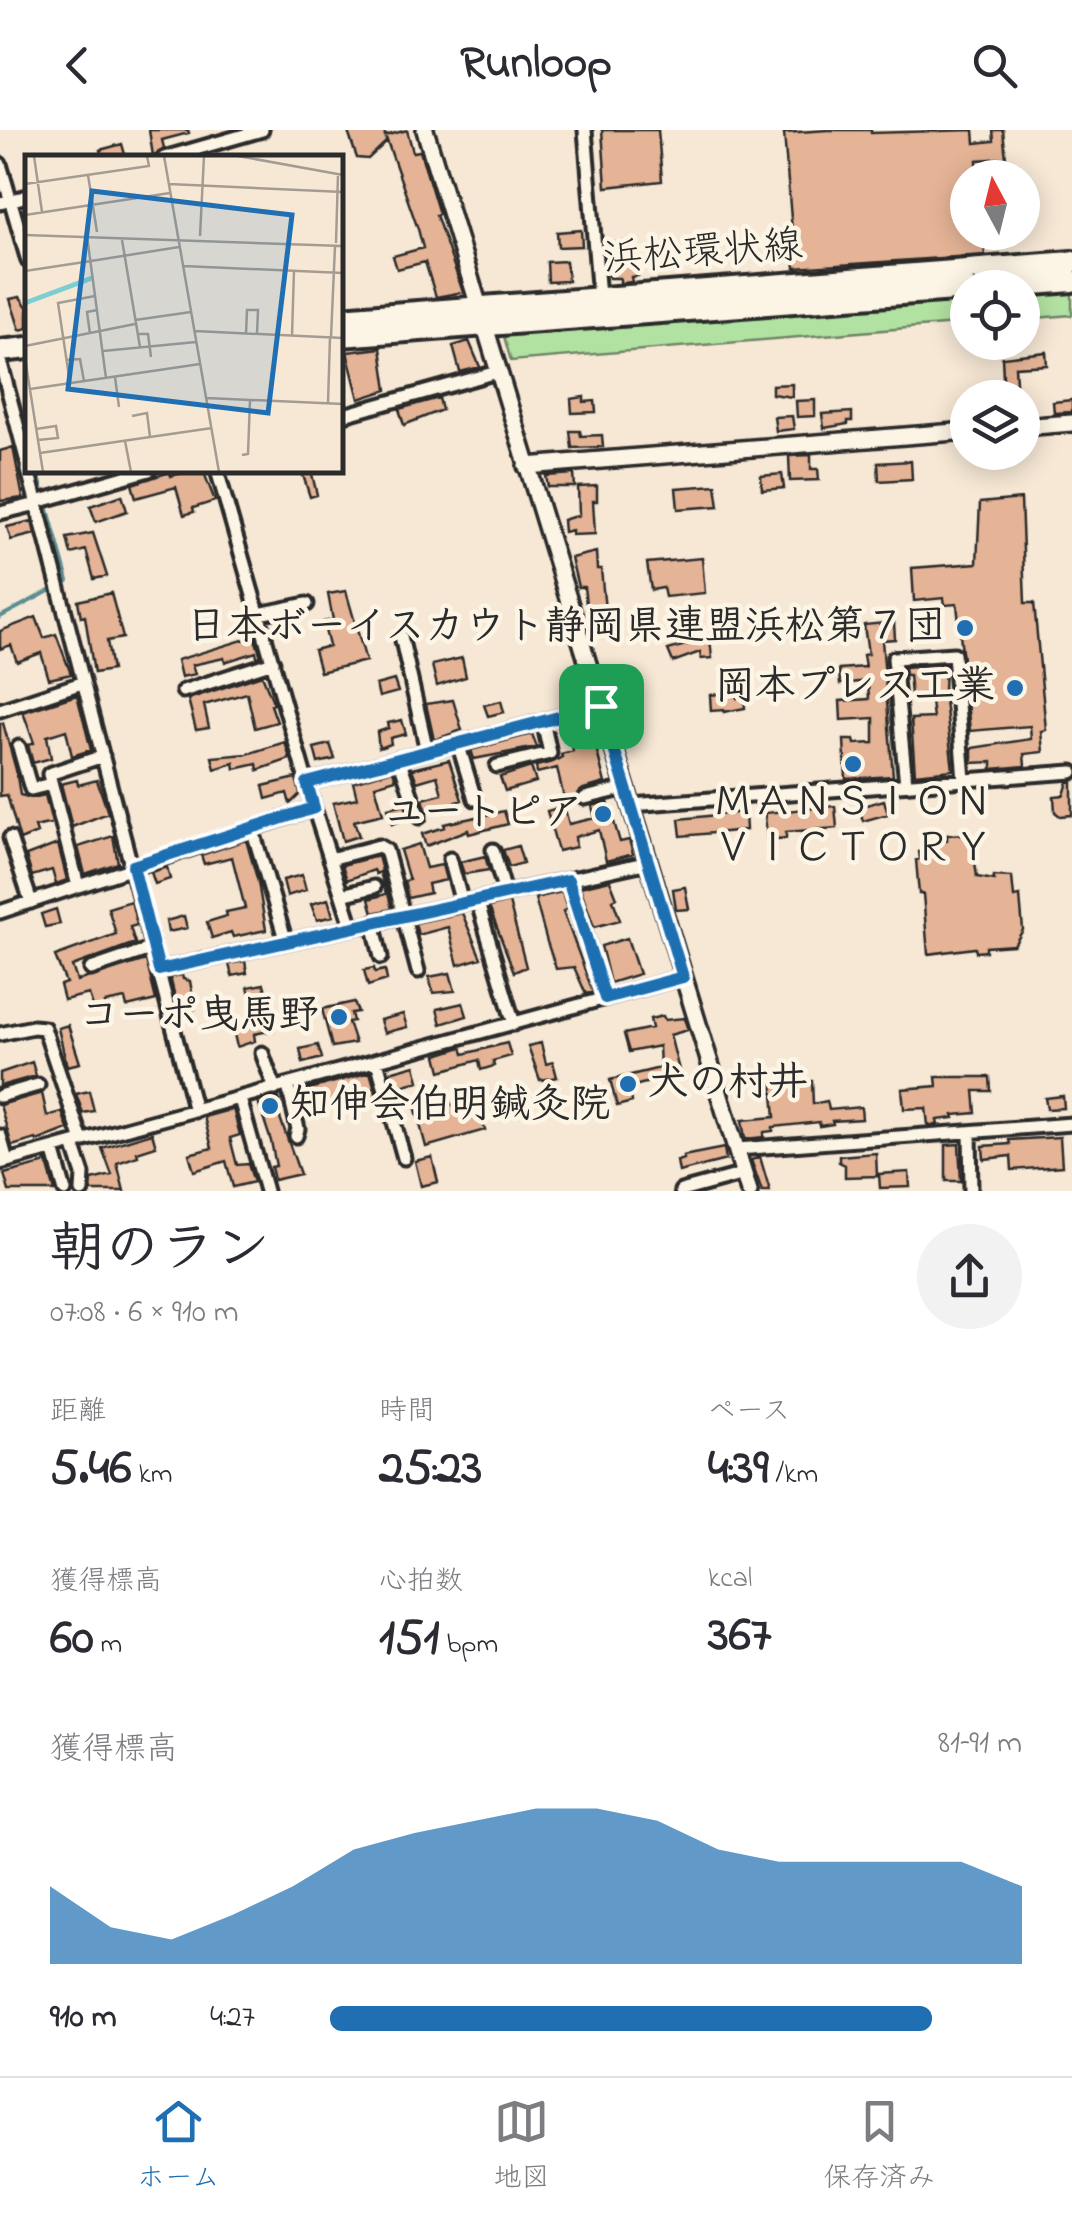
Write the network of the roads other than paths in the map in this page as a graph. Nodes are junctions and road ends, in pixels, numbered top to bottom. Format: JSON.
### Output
{"nodes":[{"id":1,"x":262,"y":130,"type":"edge"},
{"id":2,"x":425,"y":130,"type":"edge"},
{"id":3,"x":585,"y":130,"type":"edge"},
{"id":4,"x":174,"y":155,"type":"edge"},
{"id":5,"x":0,"y":164,"type":"edge"},
{"id":6,"x":5,"y":202,"type":"edge"},
{"id":7,"x":25,"y":253,"type":"edge"},
{"id":8,"x":1072,"y":262,"type":"edge"},
{"id":9,"x":1072,"y":281,"type":"edge"},
{"id":10,"x":1040,"y":283,"type":"edge"},
{"id":11,"x":950,"y":289,"type":"edge"},
{"id":12,"x":599,"y":297,"type":"junction"},
{"id":13,"x":481,"y":315,"type":"junction"},
{"id":14,"x":342,"y":318,"type":"edge"},
{"id":15,"x":342,"y":336,"type":"edge"},
{"id":16,"x":25,"y":348,"type":"edge"},
{"id":17,"x":0,"y":351,"type":"edge"},
{"id":18,"x":25,"y":362,"type":"edge"},
{"id":19,"x":0,"y":364,"type":"edge"},
{"id":20,"x":497,"y":372,"type":"junction"},
{"id":21,"x":342,"y":415,"type":"edge"},
{"id":22,"x":1072,"y":423,"type":"edge"},
{"id":23,"x":1040,"y":426,"type":"edge"},
{"id":24,"x":950,"y":432,"type":"edge"},
{"id":25,"x":25,"y":457,"type":"edge"},
{"id":26,"x":526,"y":466,"type":"junction"},
{"id":27,"x":30,"y":472,"type":"edge"},
{"id":28,"x":217,"y":472,"type":"edge"},
{"id":29,"x":125,"y":473,"type":"edge"},
{"id":30,"x":42,"y":501,"type":"junction"},
{"id":31,"x":0,"y":513,"type":"edge"},
{"id":32,"x":306,"y":604,"type":"dead end"},
{"id":33,"x":259,"y":614,"type":"junction"},
{"id":34,"x":401,"y":636,"type":"dead end"},
{"id":35,"x":273,"y":662,"type":"junction"},
{"id":36,"x":82,"y":684,"type":"junction"},
{"id":37,"x":183,"y":691,"type":"dead end"},
{"id":38,"x":601,"y":706,"type":"junction"},
{"id":39,"x":0,"y":710,"type":"edge"},
{"id":40,"x":543,"y":721,"type":"junction"},
{"id":41,"x":458,"y":743,"type":"junction"},
{"id":42,"x":19,"y":747,"type":"dead end"},
{"id":43,"x":428,"y":751,"type":"junction"},
{"id":44,"x":103,"y":756,"type":"junction"},
{"id":45,"x":398,"y":759,"type":"junction"},
{"id":46,"x":497,"y":766,"type":"dead end"},
{"id":47,"x":1072,"y":772,"type":"edge"},
{"id":48,"x":964,"y":780,"type":"junction"},
{"id":49,"x":307,"y":783,"type":"junction"},
{"id":50,"x":52,"y":784,"type":"junction"},
{"id":51,"x":906,"y":784,"type":"junction"},
{"id":52,"x":626,"y":788,"type":"junction"},
{"id":53,"x":585,"y":798,"type":"dead end"},
{"id":54,"x":475,"y":799,"type":"dead end"},
{"id":55,"x":631,"y":805,"type":"junction"},
{"id":56,"x":314,"y":808,"type":"junction"},
{"id":57,"x":419,"y":817,"type":"dead end"},
{"id":58,"x":252,"y":828,"type":"junction"},
{"id":59,"x":10,"y":838,"type":"dead end"},
{"id":60,"x":492,"y":850,"type":"dead end"},
{"id":61,"x":330,"y":858,"type":"junction"},
{"id":62,"x":450,"y":859,"type":"dead end"},
{"id":63,"x":648,"y":862,"type":"junction"},
{"id":64,"x":133,"y":866,"type":"junction"},
{"id":65,"x":568,"y":880,"type":"junction"},
{"id":66,"x":78,"y":886,"type":"junction"},
{"id":67,"x":374,"y":887,"type":"dead end"},
{"id":68,"x":505,"y":894,"type":"junction"},
{"id":69,"x":342,"y":895,"type":"junction"},
{"id":70,"x":477,"y":900,"type":"junction"},
{"id":71,"x":32,"y":902,"type":"junction"},
{"id":72,"x":462,"y":903,"type":"junction"},
{"id":73,"x":0,"y":912,"type":"edge"},
{"id":74,"x":404,"y":916,"type":"junction"},
{"id":75,"x":373,"y":922,"type":"junction"},
{"id":76,"x":352,"y":927,"type":"junction"},
{"id":77,"x":286,"y":942,"type":"junction"},
{"id":78,"x":154,"y":948,"type":"junction"},
{"id":79,"x":381,"y":957,"type":"dead end"},
{"id":80,"x":91,"y":969,"type":"dead end"},
{"id":81,"x":159,"y":970,"type":"junction"},
{"id":82,"x":418,"y":971,"type":"dead end"},
{"id":83,"x":683,"y":977,"type":"junction"},
{"id":84,"x":605,"y":998,"type":"junction"},
{"id":85,"x":514,"y":1024,"type":"junction"},
{"id":86,"x":0,"y":1034,"type":"edge"},
{"id":87,"x":262,"y":1052,"type":"dead end"},
{"id":88,"x":377,"y":1062,"type":"junction"},
{"id":89,"x":38,"y":1085,"type":"dead end"},
{"id":90,"x":281,"y":1087,"type":"junction"},
{"id":91,"x":0,"y":1096,"type":"edge"},
{"id":92,"x":240,"y":1099,"type":"junction"},
{"id":93,"x":194,"y":1111,"type":"junction"},
{"id":94,"x":1072,"y":1124,"type":"edge"},
{"id":95,"x":970,"y":1132,"type":"junction"},
{"id":96,"x":0,"y":1136,"type":"edge"},
{"id":97,"x":296,"y":1136,"type":"dead end"},
{"id":98,"x":78,"y":1143,"type":"junction"},
{"id":99,"x":53,"y":1149,"type":"junction"},
{"id":100,"x":736,"y":1149,"type":"junction"},
{"id":101,"x":404,"y":1158,"type":"dead end"},
{"id":102,"x":4,"y":1162,"type":"edge"},
{"id":103,"x":744,"y":1174,"type":"junction"},
{"id":104,"x":65,"y":1191,"type":"edge"},
{"id":105,"x":82,"y":1191,"type":"edge"},
{"id":106,"x":266,"y":1191,"type":"edge"},
{"id":107,"x":681,"y":1191,"type":"edge"},
{"id":108,"x":749,"y":1191,"type":"edge"},
{"id":109,"x":971,"y":1191,"type":"edge"}],
"edges":[{"from":1,"to":4,"type":"street"},
{"from":2,"to":13,"type":"street"},
{"from":3,"to":12,"type":"street"},
{"from":5,"to":6,"type":"street"},
{"from":6,"to":7,"type":"street"},
{"from":8,"to":12,"type":"highway","name":"浜松環状線"},
{"from":9,"to":10,"type":"highway"},
{"from":11,"to":13,"type":"highway","name":"浜松環状線"},
{"from":12,"to":13,"type":"highway","name":"浜松環状線"},
{"from":13,"to":14,"type":"highway","name":"浜松環状線"},
{"from":13,"to":15,"type":"highway","name":"浜松環状線"},
{"from":13,"to":20,"type":"street"},
{"from":16,"to":17,"type":"highway"},
{"from":18,"to":19,"type":"highway"},
{"from":19,"to":25,"type":"street"},
{"from":20,"to":21,"type":"street"},
{"from":20,"to":26,"type":"street"},
{"from":22,"to":23,"type":"street"},
{"from":24,"to":26,"type":"street"},
{"from":26,"to":38,"type":"street"},
{"from":27,"to":30,"type":"street"},
{"from":28,"to":33,"type":"street"},
{"from":29,"to":30,"type":"street"},
{"from":30,"to":31,"type":"street"},
{"from":30,"to":36,"type":"street"},
{"from":32,"to":33,"type":"street"},
{"from":33,"to":35,"type":"street"},
{"from":34,"to":43,"type":"street"},
{"from":35,"to":37,"type":"street"},
{"from":35,"to":49,"type":"street"},
{"from":36,"to":39,"type":"street"},
{"from":36,"to":44,"type":"street"},
{"from":38,"to":40,"type":"street"},
{"from":38,"to":52,"type":"street"},
{"from":40,"to":41,"type":"street"},
{"from":40,"to":46,"type":"street"},
{"from":41,"to":43,"type":"street"},
{"from":41,"to":54,"type":"street"},
{"from":42,"to":50,"type":"street"},
{"from":43,"to":45,"type":"street"},
{"from":44,"to":50,"type":"street"},
{"from":44,"to":64,"type":"street"},
{"from":45,"to":49,"type":"street"},
{"from":45,"to":57,"type":"street"},
{"from":47,"to":48,"type":"street"},
{"from":48,"to":51,"type":"street"},
{"from":48,"to":51,"type":"street"},
{"from":49,"to":56,"type":"street"},
{"from":50,"to":66,"type":"street"},
{"from":51,"to":55,"type":"street"},
{"from":52,"to":53,"type":"street"},
{"from":52,"to":55,"type":"street"},
{"from":55,"to":63,"type":"street"},
{"from":56,"to":58,"type":"street"},
{"from":56,"to":61,"type":"street"},
{"from":58,"to":64,"type":"street"},
{"from":58,"to":77,"type":"street"},
{"from":59,"to":71,"type":"street"},
{"from":60,"to":68,"type":"street"},
{"from":61,"to":69,"type":"street"},
{"from":61,"to":74,"type":"street"},
{"from":62,"to":72,"type":"street"},
{"from":63,"to":65,"type":"street"},
{"from":63,"to":83,"type":"street"},
{"from":64,"to":66,"type":"street"},
{"from":64,"to":78,"type":"street"},
{"from":65,"to":68,"type":"street"},
{"from":65,"to":84,"type":"street"},
{"from":66,"to":71,"type":"street"},
{"from":67,"to":69,"type":"street"},
{"from":68,"to":70,"type":"street"},
{"from":69,"to":76,"type":"street"},
{"from":70,"to":72,"type":"street"},
{"from":70,"to":85,"type":"street"},
{"from":71,"to":73,"type":"street"},
{"from":72,"to":74,"type":"street"},
{"from":74,"to":75,"type":"street"},
{"from":74,"to":82,"type":"street"},
{"from":75,"to":76,"type":"street"},
{"from":75,"to":79,"type":"street"},
{"from":76,"to":77,"type":"street"},
{"from":77,"to":81,"type":"street"},
{"from":78,"to":80,"type":"street"},
{"from":78,"to":81,"type":"street"},
{"from":81,"to":93,"type":"street"},
{"from":83,"to":84,"type":"street"},
{"from":83,"to":100,"type":"street"},
{"from":84,"to":85,"type":"street"},
{"from":85,"to":88,"type":"street"},
{"from":86,"to":98,"type":"street"},
{"from":87,"to":90,"type":"street"},
{"from":88,"to":90,"type":"street"},
{"from":88,"to":101,"type":"street"},
{"from":89,"to":91,"type":"street"},
{"from":90,"to":92,"type":"street"},
{"from":90,"to":97,"type":"street"},
{"from":92,"to":93,"type":"street"},
{"from":92,"to":106,"type":"street"},
{"from":93,"to":98,"type":"street"},
{"from":94,"to":95,"type":"street"},
{"from":95,"to":100,"type":"street"},
{"from":95,"to":109,"type":"street"},
{"from":96,"to":102,"type":"street"},
{"from":98,"to":99,"type":"street"},
{"from":98,"to":105,"type":"street"},
{"from":99,"to":102,"type":"street"},
{"from":99,"to":104,"type":"street"},
{"from":100,"to":103,"type":"street"},
{"from":103,"to":107,"type":"street"},
{"from":103,"to":108,"type":"street"}]}
